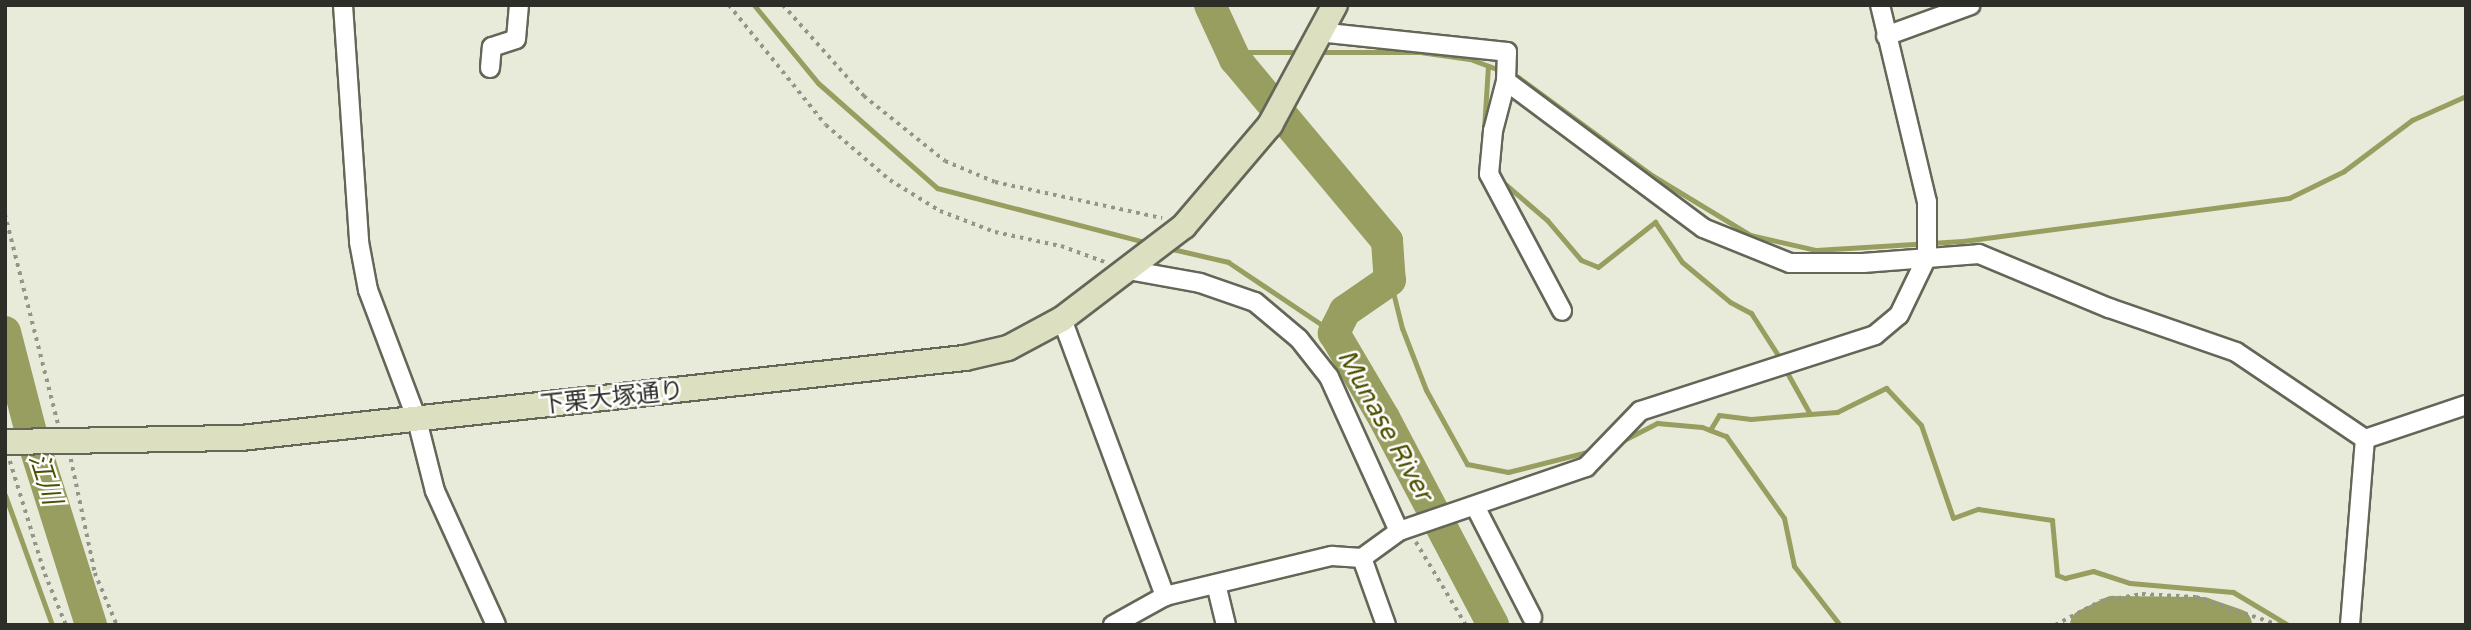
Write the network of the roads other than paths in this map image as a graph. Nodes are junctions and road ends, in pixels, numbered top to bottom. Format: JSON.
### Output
{"nodes":[{"id":1,"x":343,"y":5,"type":"edge"},
{"id":2,"x":519,"y":5,"type":"edge"},
{"id":3,"x":1880,"y":5,"type":"edge"},
{"id":4,"x":1971,"y":5,"type":"edge"},
{"id":5,"x":1325,"y":16,"type":"edge"},
{"id":6,"x":1886,"y":36,"type":"junction"},
{"id":7,"x":490,"y":68,"type":"dead end"},
{"id":8,"x":1506,"y":81,"type":"junction"},
{"id":9,"x":1927,"y":257,"type":"junction"},
{"id":10,"x":1132,"y":268,"type":"junction"},
{"id":11,"x":1562,"y":311,"type":"dead end"},
{"id":12,"x":1062,"y":319,"type":"junction"},
{"id":13,"x":2466,"y":405,"type":"edge"},
{"id":14,"x":417,"y":420,"type":"junction"},
{"id":15,"x":2365,"y":439,"type":"junction"},
{"id":16,"x":7,"y":450,"type":"edge"},
{"id":17,"x":1472,"y":509,"type":"junction"},
{"id":18,"x":1407,"y":529,"type":"junction"},
{"id":19,"x":1362,"y":558,"type":"junction"},
{"id":20,"x":1216,"y":584,"type":"junction"},
{"id":21,"x":1165,"y":596,"type":"junction"},
{"id":22,"x":1532,"y":617,"type":"dead end"},
{"id":23,"x":496,"y":625,"type":"edge"},
{"id":24,"x":1113,"y":625,"type":"edge"},
{"id":25,"x":1226,"y":625,"type":"edge"},
{"id":26,"x":1386,"y":625,"type":"edge"},
{"id":27,"x":2350,"y":625,"type":"edge"}],
"edges":[{"from":1,"to":14,"type":"street"},
{"from":2,"to":7,"type":"street"},
{"from":3,"to":6,"type":"street"},
{"from":4,"to":6,"type":"street"},
{"from":5,"to":8,"type":"street"},
{"from":5,"to":10,"type":"street","name":"下栗大塚通り"},
{"from":6,"to":9,"type":"street"},
{"from":8,"to":9,"type":"street"},
{"from":8,"to":11,"type":"street"},
{"from":9,"to":15,"type":"street"},
{"from":9,"to":17,"type":"street"},
{"from":10,"to":12,"type":"street","name":"下栗大塚通り"},
{"from":10,"to":18,"type":"street"},
{"from":12,"to":14,"type":"street","name":"下栗大塚通り"},
{"from":12,"to":21,"type":"street"},
{"from":13,"to":15,"type":"street"},
{"from":14,"to":16,"type":"street","name":"下栗大塚通り"},
{"from":14,"to":23,"type":"street"},
{"from":15,"to":27,"type":"street"},
{"from":17,"to":18,"type":"street"},
{"from":17,"to":22,"type":"street"},
{"from":18,"to":19,"type":"street"},
{"from":19,"to":20,"type":"street"},
{"from":19,"to":26,"type":"street"},
{"from":20,"to":21,"type":"street"},
{"from":20,"to":25,"type":"street"},
{"from":21,"to":24,"type":"street"}]}
